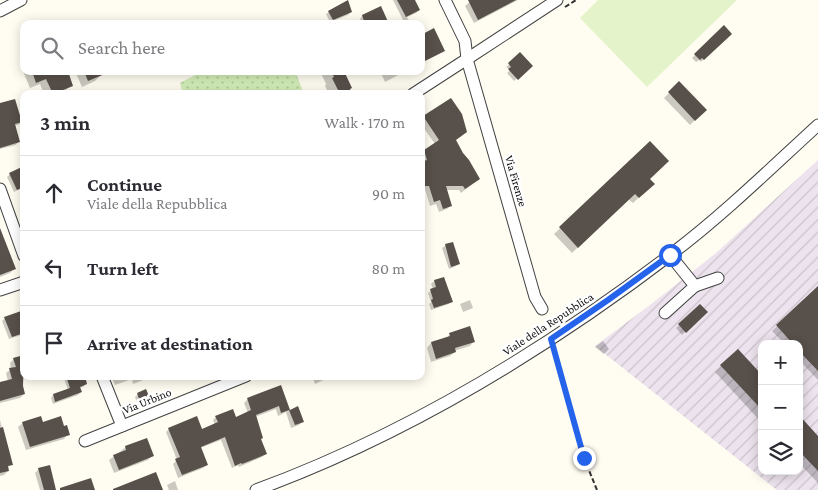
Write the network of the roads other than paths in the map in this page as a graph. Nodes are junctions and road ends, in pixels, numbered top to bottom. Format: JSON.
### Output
{"nodes":[{"id":1,"x":20,"y":0,"type":"edge"},
{"id":2,"x":445,"y":0,"type":"edge"},
{"id":3,"x":556,"y":0,"type":"edge"},
{"id":4,"x":0,"y":11,"type":"edge"},
{"id":5,"x":467,"y":59,"type":"junction"},
{"id":6,"x":419,"y":90,"type":"edge"},
{"id":7,"x":818,"y":125,"type":"edge"},
{"id":8,"x":0,"y":189,"type":"edge"},
{"id":9,"x":20,"y":245,"type":"edge"},
{"id":10,"x":670,"y":255,"type":"junction"},
{"id":11,"x":718,"y":278,"type":"dead end"},
{"id":12,"x":20,"y":283,"type":"edge"},
{"id":13,"x":695,"y":286,"type":"junction"},
{"id":14,"x":0,"y":290,"type":"edge"},
{"id":15,"x":542,"y":309,"type":"dead end"},
{"id":16,"x":665,"y":313,"type":"dead end"},
{"id":17,"x":104,"y":380,"type":"edge"},
{"id":18,"x":236,"y":380,"type":"edge"},
{"id":19,"x":122,"y":426,"type":"junction"},
{"id":20,"x":85,"y":441,"type":"dead end"},
{"id":21,"x":256,"y":490,"type":"edge"}],
"edges":[{"from":1,"to":4,"type":"street"},
{"from":2,"to":5,"type":"street","name":"Via Firenze"},
{"from":3,"to":5,"type":"street"},
{"from":5,"to":6,"type":"street"},
{"from":5,"to":15,"type":"street","name":"Via Firenze"},
{"from":7,"to":10,"type":"street","name":"Viale della Repubblica"},
{"from":8,"to":9,"type":"street"},
{"from":10,"to":13,"type":"street"},
{"from":10,"to":21,"type":"street","name":"Viale della Repubblica"},
{"from":11,"to":13,"type":"street"},
{"from":12,"to":14,"type":"street"},
{"from":13,"to":16,"type":"street"},
{"from":17,"to":19,"type":"street"},
{"from":18,"to":19,"type":"street","name":"Via Urbino"},
{"from":19,"to":20,"type":"street","name":"Via Urbino"}]}
